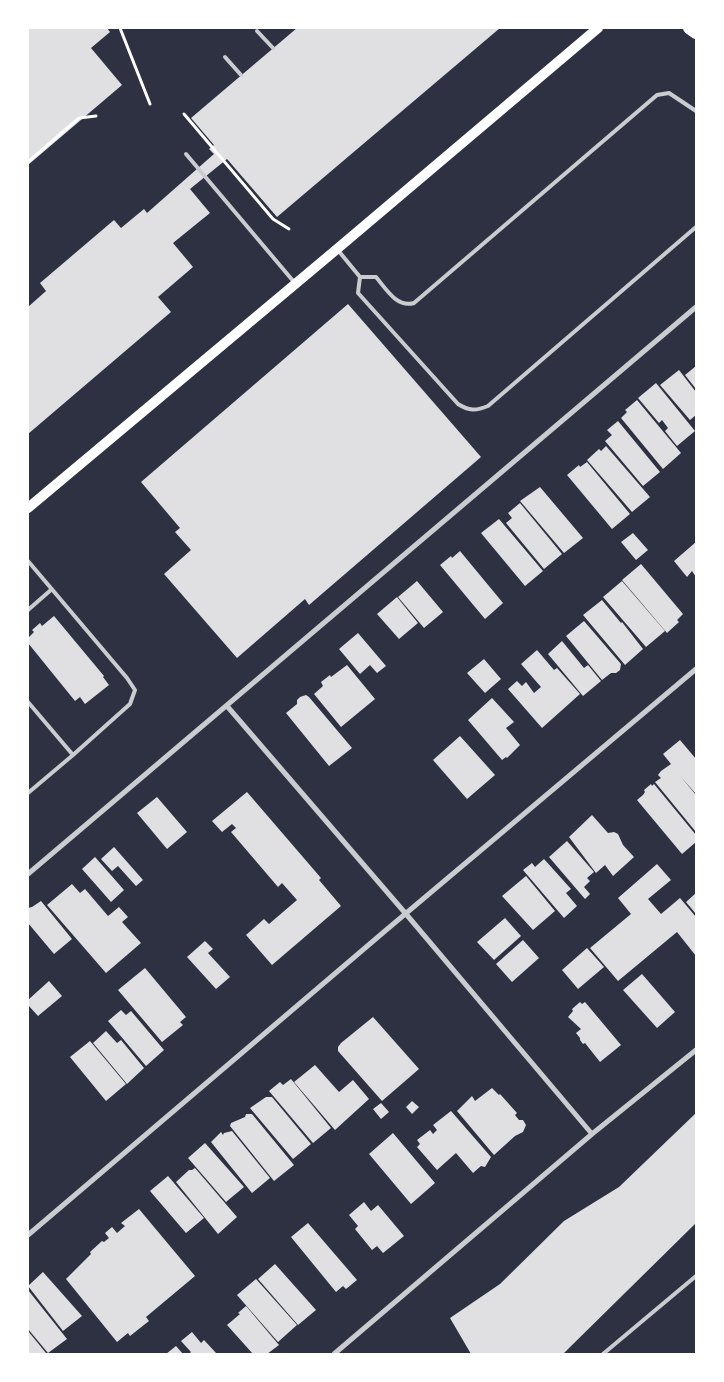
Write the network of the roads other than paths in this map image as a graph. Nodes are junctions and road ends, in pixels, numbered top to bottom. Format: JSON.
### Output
{"nodes":[{"id":1,"x":598,"y":28,"type":"edge"},
{"id":2,"x":688,"y":28,"type":"edge"},
{"id":3,"x":257,"y":31,"type":"dead end"},
{"id":4,"x":696,"y":33,"type":"edge"},
{"id":5,"x":273,"y":48,"type":"dead end"},
{"id":6,"x":226,"y":57,"type":"dead end"},
{"id":7,"x":241,"y":75,"type":"dead end"},
{"id":8,"x":696,"y":111,"type":"edge"},
{"id":9,"x":186,"y":154,"type":"dead end"},
{"id":10,"x":696,"y":227,"type":"edge"},
{"id":11,"x":337,"y":249,"type":"junction"},
{"id":12,"x":360,"y":277,"type":"junction"},
{"id":13,"x":295,"y":283,"type":"junction"},
{"id":14,"x":696,"y":307,"type":"edge"},
{"id":15,"x":28,"y":508,"type":"edge"},
{"id":16,"x":28,"y":561,"type":"edge"},
{"id":17,"x":52,"y":590,"type":"junction"},
{"id":18,"x":28,"y":610,"type":"edge"},
{"id":19,"x":696,"y":669,"type":"edge"},
{"id":20,"x":28,"y":702,"type":"edge"},
{"id":21,"x":227,"y":706,"type":"junction"},
{"id":22,"x":73,"y":755,"type":"junction"},
{"id":23,"x":28,"y":793,"type":"edge"},
{"id":24,"x":28,"y":874,"type":"edge"},
{"id":25,"x":406,"y":914,"type":"junction"},
{"id":26,"x":696,"y":1050,"type":"edge"},
{"id":27,"x":592,"y":1134,"type":"junction"},
{"id":28,"x":28,"y":1235,"type":"edge"},
{"id":29,"x":696,"y":1276,"type":"edge"},
{"id":30,"x":334,"y":1354,"type":"edge"},
{"id":31,"x":603,"y":1354,"type":"edge"}],
"edges":[{"from":1,"to":11,"type":"main road"},
{"from":2,"to":4,"type":"main road"},
{"from":3,"to":5,"type":"lane"},
{"from":6,"to":7,"type":"lane"},
{"from":8,"to":12,"type":"lane"},
{"from":9,"to":13,"type":"lane"},
{"from":10,"to":12,"type":"lane"},
{"from":11,"to":12,"type":"lane"},
{"from":11,"to":13,"type":"main road"},
{"from":13,"to":15,"type":"main road"},
{"from":14,"to":21,"type":"street"},
{"from":16,"to":17,"type":"lane"},
{"from":17,"to":18,"type":"lane"},
{"from":17,"to":22,"type":"lane"},
{"from":19,"to":25,"type":"street"},
{"from":20,"to":22,"type":"lane"},
{"from":21,"to":24,"type":"street"},
{"from":21,"to":25,"type":"street"},
{"from":22,"to":23,"type":"lane"},
{"from":25,"to":27,"type":"street"},
{"from":25,"to":28,"type":"street"},
{"from":26,"to":27,"type":"street"},
{"from":27,"to":30,"type":"street"},
{"from":29,"to":31,"type":"lane"}]}
